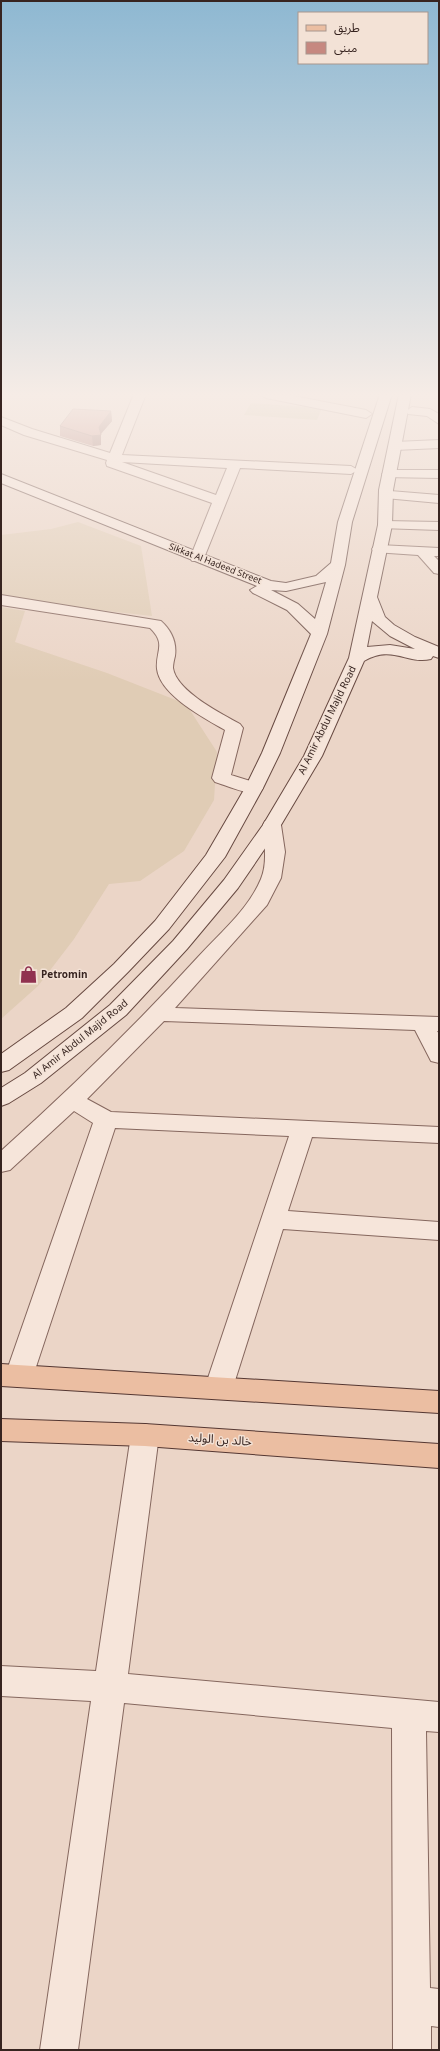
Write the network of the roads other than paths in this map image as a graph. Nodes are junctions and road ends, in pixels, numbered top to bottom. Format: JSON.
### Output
{"nodes":[{"id":1,"x":10,"y":490,"type":"edge"},
{"id":2,"x":30,"y":490,"type":"edge"},
{"id":3,"x":187,"y":490,"type":"edge"},
{"id":4,"x":224,"y":490,"type":"edge"},
{"id":5,"x":349,"y":490,"type":"edge"},
{"id":6,"x":355,"y":490,"type":"edge"},
{"id":7,"x":386,"y":490,"type":"edge"},
{"id":8,"x":391,"y":490,"type":"edge"},
{"id":9,"x":390,"y":495,"type":"junction"},
{"id":10,"x":439,"y":499,"type":"edge"},
{"id":11,"x":219,"y":501,"type":"junction"},
{"id":12,"x":345,"y":522,"type":"junction"},
{"id":13,"x":386,"y":525,"type":"junction"},
{"id":14,"x":439,"y":526,"type":"edge"},
{"id":15,"x":379,"y":549,"type":"junction"},
{"id":16,"x":422,"y":551,"type":"junction"},
{"id":17,"x":439,"y":552,"type":"edge"},
{"id":18,"x":197,"y":558,"type":"junction"},
{"id":19,"x":338,"y":564,"type":"junction"},
{"id":20,"x":439,"y":570,"type":"edge"},
{"id":21,"x":369,"y":595,"type":"junction"},
{"id":22,"x":1,"y":600,"type":"edge"},
{"id":23,"x":319,"y":634,"type":"junction"},
{"id":24,"x":439,"y":653,"type":"edge"},
{"id":25,"x":357,"y":658,"type":"junction"},
{"id":26,"x":439,"y":661,"type":"edge"},
{"id":27,"x":254,"y":788,"type":"junction"},
{"id":28,"x":272,"y":825,"type":"junction"},
{"id":29,"x":158,"y":1014,"type":"junction"},
{"id":30,"x":431,"y":1024,"type":"edge"},
{"id":31,"x":439,"y":1056,"type":"edge"},
{"id":32,"x":1,"y":1065,"type":"edge"},
{"id":33,"x":1,"y":1098,"type":"edge"},
{"id":34,"x":72,"y":1100,"type":"junction"},
{"id":35,"x":106,"y":1120,"type":"junction"},
{"id":36,"x":303,"y":1128,"type":"junction"},
{"id":37,"x":439,"y":1135,"type":"edge"},
{"id":38,"x":1,"y":1164,"type":"edge"},
{"id":39,"x":273,"y":1219,"type":"junction"},
{"id":40,"x":439,"y":1231,"type":"edge"},
{"id":41,"x":10,"y":1375,"type":"edge"},
{"id":42,"x":219,"y":1387,"type":"junction"},
{"id":43,"x":439,"y":1402,"type":"edge"},
{"id":44,"x":1,"y":1430,"type":"edge"},
{"id":45,"x":145,"y":1435,"type":"junction"},
{"id":46,"x":439,"y":1456,"type":"edge"},
{"id":47,"x":1,"y":1681,"type":"edge"},
{"id":48,"x":110,"y":1687,"type":"junction"},
{"id":49,"x":424,"y":1716,"type":"edge"},
{"id":50,"x":425,"y":2007,"type":"edge"},
{"id":51,"x":59,"y":2050,"type":"edge"},
{"id":52,"x":412,"y":2050,"type":"edge"}],
"edges":[{"from":1,"to":23,"type":"main road","name":"Sikkat Al Hadeed Street"},
{"from":2,"to":18,"type":"main road","name":"Sikkat Al Hadeed Street"},
{"from":3,"to":11,"type":"main road"},
{"from":4,"to":11,"type":"main road"},
{"from":5,"to":12,"type":"main road"},
{"from":6,"to":12,"type":"main road"},
{"from":7,"to":13,"type":"main road","name":"Al Amir Abdul Majid Road"},
{"from":8,"to":9,"type":"main road"},
{"from":9,"to":10,"type":"main road"},
{"from":9,"to":13,"type":"main road"},
{"from":11,"to":18,"type":"main road"},
{"from":12,"to":19,"type":"main road"},
{"from":13,"to":14,"type":"main road"},
{"from":13,"to":15,"type":"main road","name":"Al Amir Abdul Majid Road"},
{"from":15,"to":16,"type":"main road"},
{"from":15,"to":21,"type":"main road","name":"Al Amir Abdul Majid Road"},
{"from":16,"to":17,"type":"main road"},
{"from":16,"to":20,"type":"main road"},
{"from":18,"to":19,"type":"main road","name":"Sikkat Al Hadeed Street"},
{"from":19,"to":23,"type":"main road"},
{"from":21,"to":24,"type":"main road"},
{"from":21,"to":25,"type":"main road","name":"Al Amir Abdul Majid Road"},
{"from":22,"to":27,"type":"main road"},
{"from":23,"to":27,"type":"main road"},
{"from":25,"to":26,"type":"main road"},
{"from":25,"to":28,"type":"main road","name":"Al Amir Abdul Majid Road"},
{"from":27,"to":32,"type":"main road"},
{"from":28,"to":29,"type":"main road"},
{"from":28,"to":33,"type":"main road","name":"Al Amir Abdul Majid Road"},
{"from":29,"to":30,"type":"main road"},
{"from":29,"to":34,"type":"main road"},
{"from":30,"to":31,"type":"main road"},
{"from":34,"to":35,"type":"main road"},
{"from":34,"to":38,"type":"main road"},
{"from":35,"to":36,"type":"main road"},
{"from":35,"to":41,"type":"main road"},
{"from":36,"to":37,"type":"main road"},
{"from":36,"to":39,"type":"main road"},
{"from":39,"to":40,"type":"main road"},
{"from":39,"to":42,"type":"main road"},
{"from":41,"to":42,"type":"main road"},
{"from":42,"to":43,"type":"main road"},
{"from":44,"to":45,"type":"main road","name":"خالد بن الوليد"},
{"from":45,"to":46,"type":"main road","name":"خالد بن الوليد"},
{"from":45,"to":48,"type":"main road"},
{"from":47,"to":48,"type":"main road"},
{"from":48,"to":49,"type":"main road"},
{"from":48,"to":51,"type":"main road"},
{"from":49,"to":50,"type":"main road"},
{"from":50,"to":52,"type":"main road"}]}
